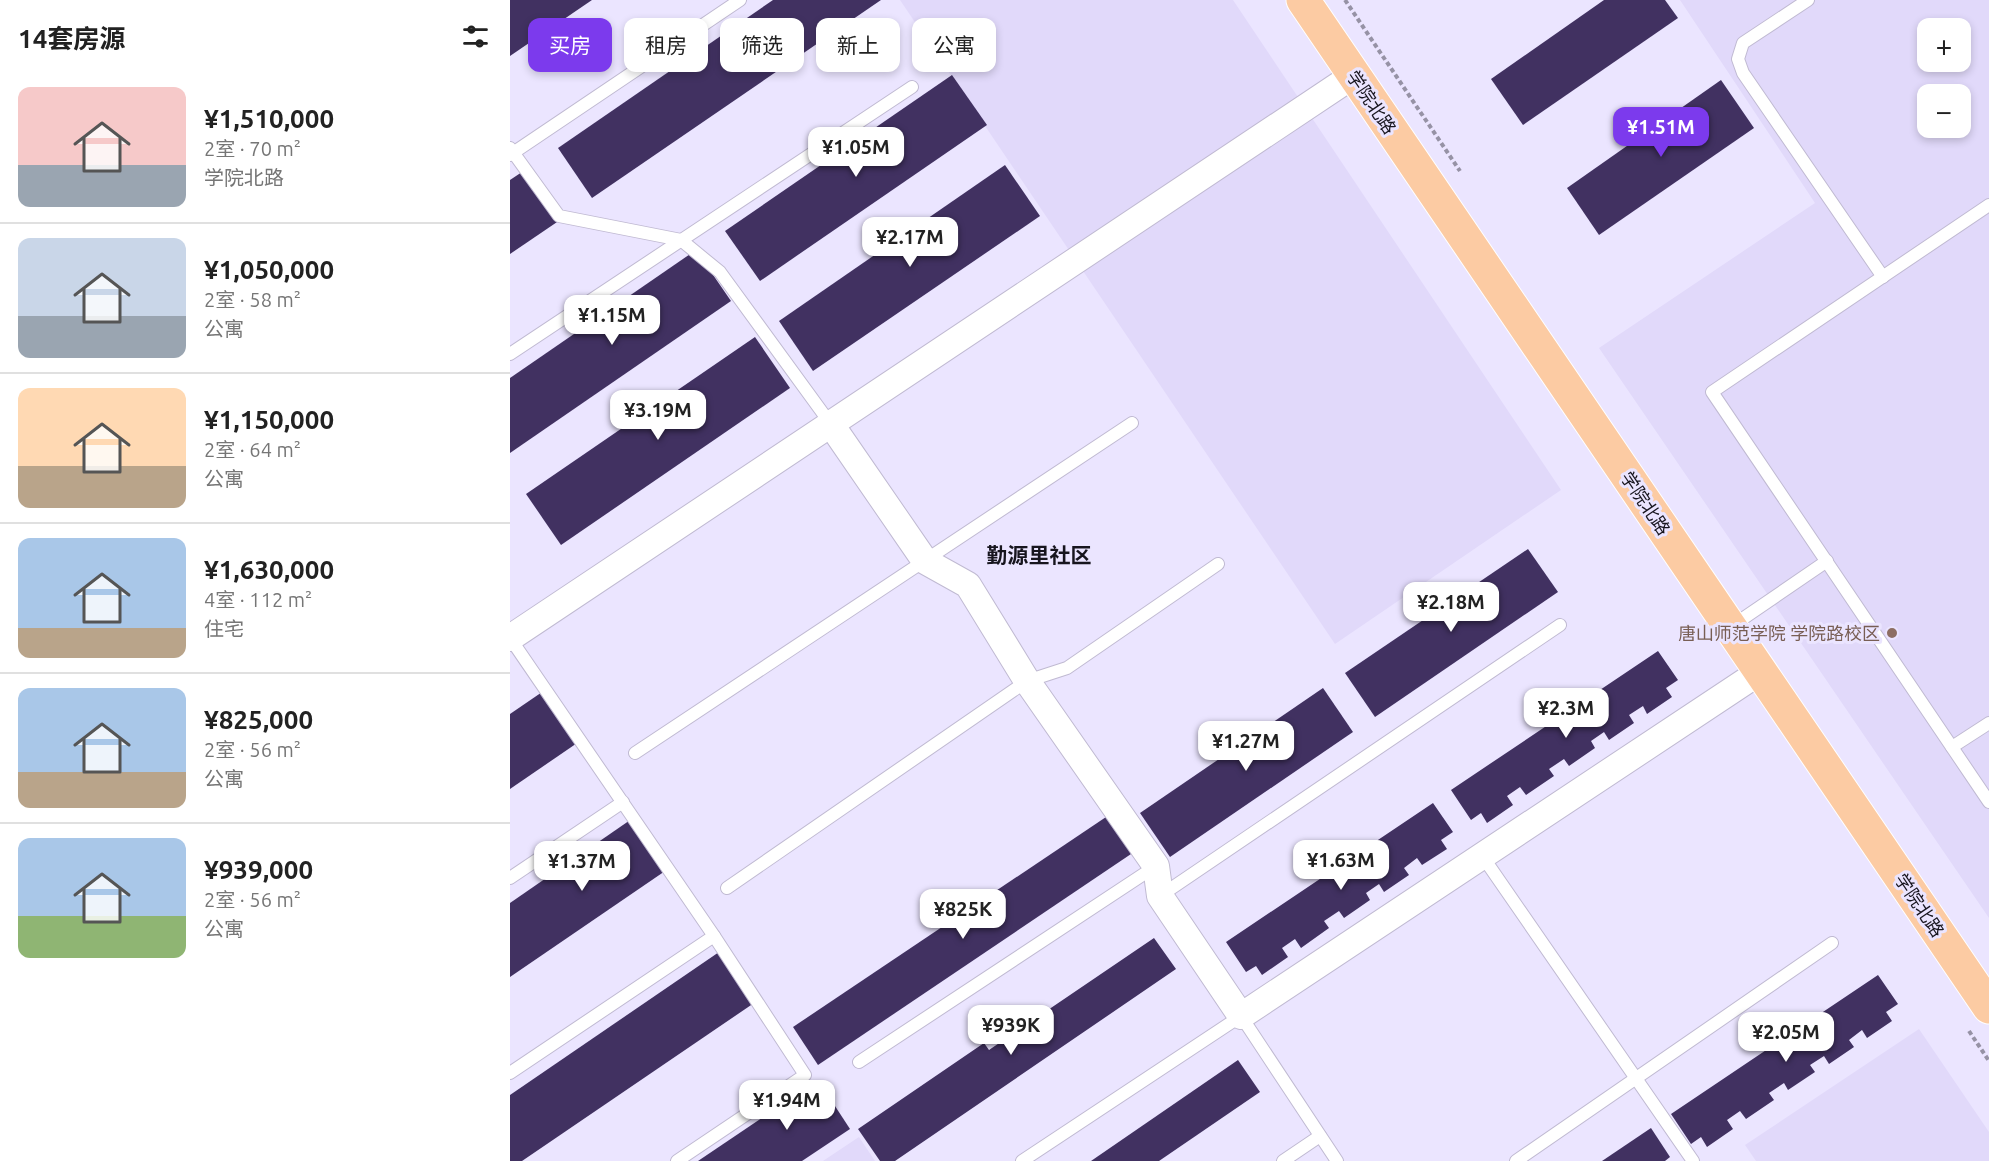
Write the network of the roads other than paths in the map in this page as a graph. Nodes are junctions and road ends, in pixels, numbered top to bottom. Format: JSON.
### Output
{"nodes":[{"id":1,"x":740,"y":0,"type":"edge"},
{"id":2,"x":1303,"y":0,"type":"edge"},
{"id":3,"x":1808,"y":0,"type":"edge"},
{"id":4,"x":1354,"y":75,"type":"junction"},
{"id":5,"x":912,"y":87,"type":"dead end"},
{"id":6,"x":511,"y":152,"type":"edge"},
{"id":7,"x":1989,"y":205,"type":"edge"},
{"id":8,"x":681,"y":240,"type":"junction"},
{"id":9,"x":1883,"y":277,"type":"junction"},
{"id":10,"x":510,"y":354,"type":"edge"},
{"id":11,"x":830,"y":423,"type":"junction"},
{"id":12,"x":1132,"y":423,"type":"dead end"},
{"id":13,"x":925,"y":561,"type":"junction"},
{"id":14,"x":1827,"y":561,"type":"junction"},
{"id":15,"x":1218,"y":564,"type":"dead end"},
{"id":16,"x":1560,"y":625,"type":"dead end"},
{"id":17,"x":1731,"y":627,"type":"junction"},
{"id":18,"x":510,"y":638,"type":"edge"},
{"id":19,"x":1761,"y":671,"type":"junction"},
{"id":20,"x":1027,"y":681,"type":"junction"},
{"id":21,"x":1989,"y":723,"type":"edge"},
{"id":22,"x":1952,"y":747,"type":"junction"},
{"id":23,"x":635,"y":753,"type":"dead end"},
{"id":24,"x":623,"y":802,"type":"junction"},
{"id":25,"x":1989,"y":802,"type":"edge"},
{"id":26,"x":1483,"y":857,"type":"junction"},
{"id":27,"x":1156,"y":866,"type":"junction"},
{"id":28,"x":510,"y":878,"type":"edge"},
{"id":29,"x":727,"y":888,"type":"dead end"},
{"id":30,"x":1160,"y":896,"type":"junction"},
{"id":31,"x":714,"y":936,"type":"junction"},
{"id":32,"x":1832,"y":943,"type":"dead end"},
{"id":33,"x":1989,"y":1007,"type":"edge"},
{"id":34,"x":1241,"y":1016,"type":"junction"},
{"id":35,"x":859,"y":1062,"type":"dead end"},
{"id":36,"x":510,"y":1073,"type":"edge"},
{"id":37,"x":1636,"y":1078,"type":"junction"},
{"id":38,"x":1320,"y":1136,"type":"junction"},
{"id":39,"x":677,"y":1161,"type":"edge"},
{"id":40,"x":1022,"y":1161,"type":"edge"},
{"id":41,"x":1283,"y":1161,"type":"edge"},
{"id":42,"x":1337,"y":1161,"type":"edge"},
{"id":43,"x":1516,"y":1161,"type":"edge"},
{"id":44,"x":1693,"y":1161,"type":"edge"}],
"edges":[{"from":1,"to":6,"type":"lane"},
{"from":2,"to":4,"type":"main road","name":"学院北路"},
{"from":3,"to":9,"type":"lane"},
{"from":4,"to":11,"type":"street"},
{"from":4,"to":17,"type":"main road","name":"学院北路"},
{"from":5,"to":8,"type":"lane"},
{"from":6,"to":8,"type":"lane"},
{"from":7,"to":9,"type":"lane"},
{"from":8,"to":10,"type":"lane"},
{"from":8,"to":11,"type":"lane"},
{"from":9,"to":14,"type":"lane"},
{"from":11,"to":13,"type":"street"},
{"from":11,"to":18,"type":"street"},
{"from":12,"to":13,"type":"lane"},
{"from":13,"to":20,"type":"street"},
{"from":13,"to":23,"type":"lane"},
{"from":14,"to":17,"type":"lane"},
{"from":14,"to":22,"type":"lane"},
{"from":15,"to":20,"type":"lane"},
{"from":16,"to":30,"type":"lane"},
{"from":17,"to":19,"type":"main road","name":"学院北路"},
{"from":18,"to":24,"type":"lane"},
{"from":19,"to":26,"type":"street"},
{"from":19,"to":33,"type":"main road","name":"学院北路"},
{"from":20,"to":27,"type":"street"},
{"from":20,"to":29,"type":"lane"},
{"from":21,"to":22,"type":"lane"},
{"from":22,"to":25,"type":"lane"},
{"from":24,"to":28,"type":"lane"},
{"from":24,"to":31,"type":"lane"},
{"from":26,"to":34,"type":"street"},
{"from":26,"to":37,"type":"lane"},
{"from":27,"to":30,"type":"street"},
{"from":27,"to":35,"type":"lane"},
{"from":30,"to":34,"type":"street"},
{"from":31,"to":36,"type":"lane"},
{"from":31,"to":39,"type":"lane"},
{"from":32,"to":37,"type":"lane"},
{"from":34,"to":38,"type":"lane"},
{"from":34,"to":40,"type":"lane"},
{"from":37,"to":43,"type":"lane"},
{"from":37,"to":44,"type":"lane"},
{"from":38,"to":41,"type":"lane"},
{"from":38,"to":42,"type":"lane"}]}
